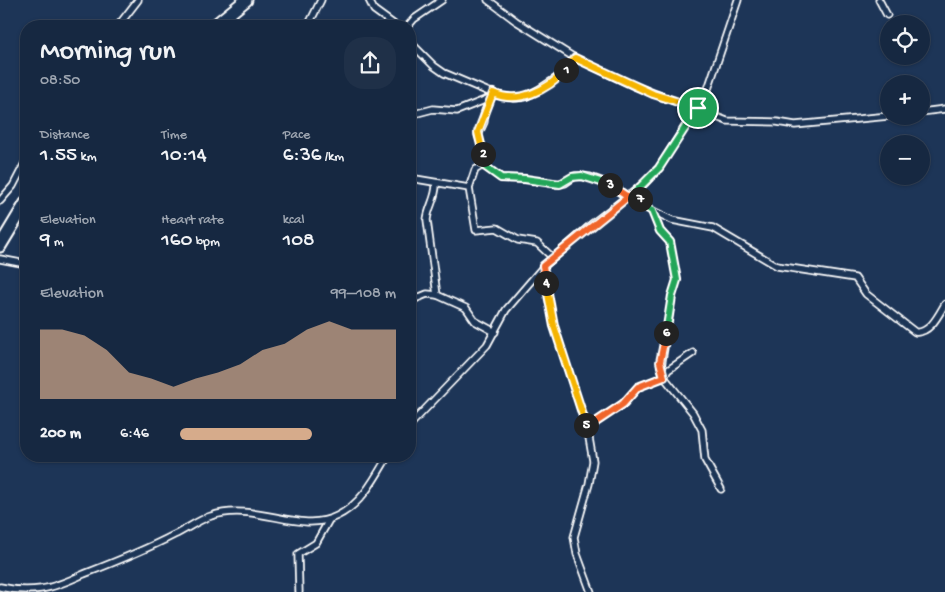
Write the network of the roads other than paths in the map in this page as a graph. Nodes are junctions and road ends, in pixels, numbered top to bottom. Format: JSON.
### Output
{"nodes":[{"id":1,"x":138,"y":0,"type":"edge"},
{"id":2,"x":246,"y":0,"type":"edge"},
{"id":3,"x":321,"y":0,"type":"edge"},
{"id":4,"x":369,"y":0,"type":"edge"},
{"id":5,"x":442,"y":0,"type":"edge"},
{"id":6,"x":488,"y":0,"type":"edge"},
{"id":7,"x":738,"y":0,"type":"edge"},
{"id":8,"x":879,"y":0,"type":"edge"},
{"id":9,"x":887,"y":15,"type":"dead end"},
{"id":10,"x":123,"y":20,"type":"edge"},
{"id":11,"x":221,"y":20,"type":"edge"},
{"id":12,"x":311,"y":20,"type":"edge"},
{"id":13,"x":388,"y":20,"type":"edge"},
{"id":14,"x":413,"y":20,"type":"edge"},
{"id":15,"x":416,"y":48,"type":"edge"},
{"id":16,"x":575,"y":58,"type":"junction"},
{"id":17,"x":491,"y":96,"type":"junction"},
{"id":18,"x":698,"y":108,"type":"junction"},
{"id":19,"x":945,"y":109,"type":"edge"},
{"id":20,"x":930,"y":111,"type":"edge"},
{"id":21,"x":416,"y":113,"type":"edge"},
{"id":22,"x":880,"y":117,"type":"edge"},
{"id":23,"x":483,"y":165,"type":"junction"},
{"id":24,"x":20,"y":173,"type":"edge"},
{"id":25,"x":416,"y":179,"type":"edge"},
{"id":26,"x":436,"y":183,"type":"junction"},
{"id":27,"x":469,"y":188,"type":"junction"},
{"id":28,"x":635,"y":192,"type":"junction"},
{"id":29,"x":628,"y":197,"type":"junction"},
{"id":30,"x":0,"y":201,"type":"edge"},
{"id":31,"x":652,"y":211,"type":"junction"},
{"id":32,"x":20,"y":213,"type":"edge"},
{"id":33,"x":0,"y":246,"type":"edge"},
{"id":34,"x":553,"y":258,"type":"junction"},
{"id":35,"x":0,"y":259,"type":"edge"},
{"id":36,"x":20,"y":263,"type":"edge"},
{"id":37,"x":543,"y":266,"type":"junction"},
{"id":38,"x":438,"y":295,"type":"junction"},
{"id":39,"x":416,"y":299,"type":"edge"},
{"id":40,"x":945,"y":304,"type":"edge"},
{"id":41,"x":495,"y":332,"type":"junction"},
{"id":42,"x":693,"y":353,"type":"dead end"},
{"id":43,"x":664,"y":377,"type":"junction"},
{"id":44,"x":416,"y":419,"type":"edge"},
{"id":45,"x":588,"y":432,"type":"junction"},
{"id":46,"x":384,"y":462,"type":"edge"},
{"id":47,"x":721,"y":488,"type":"dead end"},
{"id":48,"x":329,"y":520,"type":"junction"},
{"id":49,"x":0,"y":587,"type":"edge"},
{"id":50,"x":299,"y":592,"type":"edge"},
{"id":51,"x":591,"y":592,"type":"edge"}],
"edges":[{"from":1,"to":10,"type":"street"},
{"from":2,"to":11,"type":"highway"},
{"from":3,"to":12,"type":"street"},
{"from":4,"to":13,"type":"street"},
{"from":5,"to":14,"type":"street"},
{"from":6,"to":16,"type":"street"},
{"from":7,"to":18,"type":"street"},
{"from":8,"to":9,"type":"street"},
{"from":15,"to":17,"type":"street"},
{"from":16,"to":17,"type":"street"},
{"from":16,"to":18,"type":"street"},
{"from":17,"to":21,"type":"street"},
{"from":17,"to":23,"type":"street"},
{"from":18,"to":22,"type":"street"},
{"from":18,"to":28,"type":"street"},
{"from":19,"to":20,"type":"street"},
{"from":23,"to":27,"type":"street"},
{"from":23,"to":29,"type":"street"},
{"from":24,"to":30,"type":"street"},
{"from":25,"to":26,"type":"street"},
{"from":26,"to":27,"type":"street"},
{"from":26,"to":38,"type":"street"},
{"from":27,"to":34,"type":"street"},
{"from":28,"to":29,"type":"street"},
{"from":28,"to":31,"type":"street"},
{"from":29,"to":34,"type":"street"},
{"from":31,"to":40,"type":"street"},
{"from":31,"to":43,"type":"street"},
{"from":32,"to":33,"type":"highway"},
{"from":34,"to":37,"type":"street"},
{"from":35,"to":36,"type":"street"},
{"from":37,"to":41,"type":"street"},
{"from":37,"to":45,"type":"street"},
{"from":38,"to":39,"type":"street"},
{"from":38,"to":41,"type":"street"},
{"from":41,"to":44,"type":"street"},
{"from":42,"to":43,"type":"street"},
{"from":43,"to":45,"type":"street"},
{"from":43,"to":47,"type":"street"},
{"from":45,"to":51,"type":"street"},
{"from":46,"to":48,"type":"street"},
{"from":48,"to":49,"type":"street"},
{"from":48,"to":50,"type":"street"}]}
